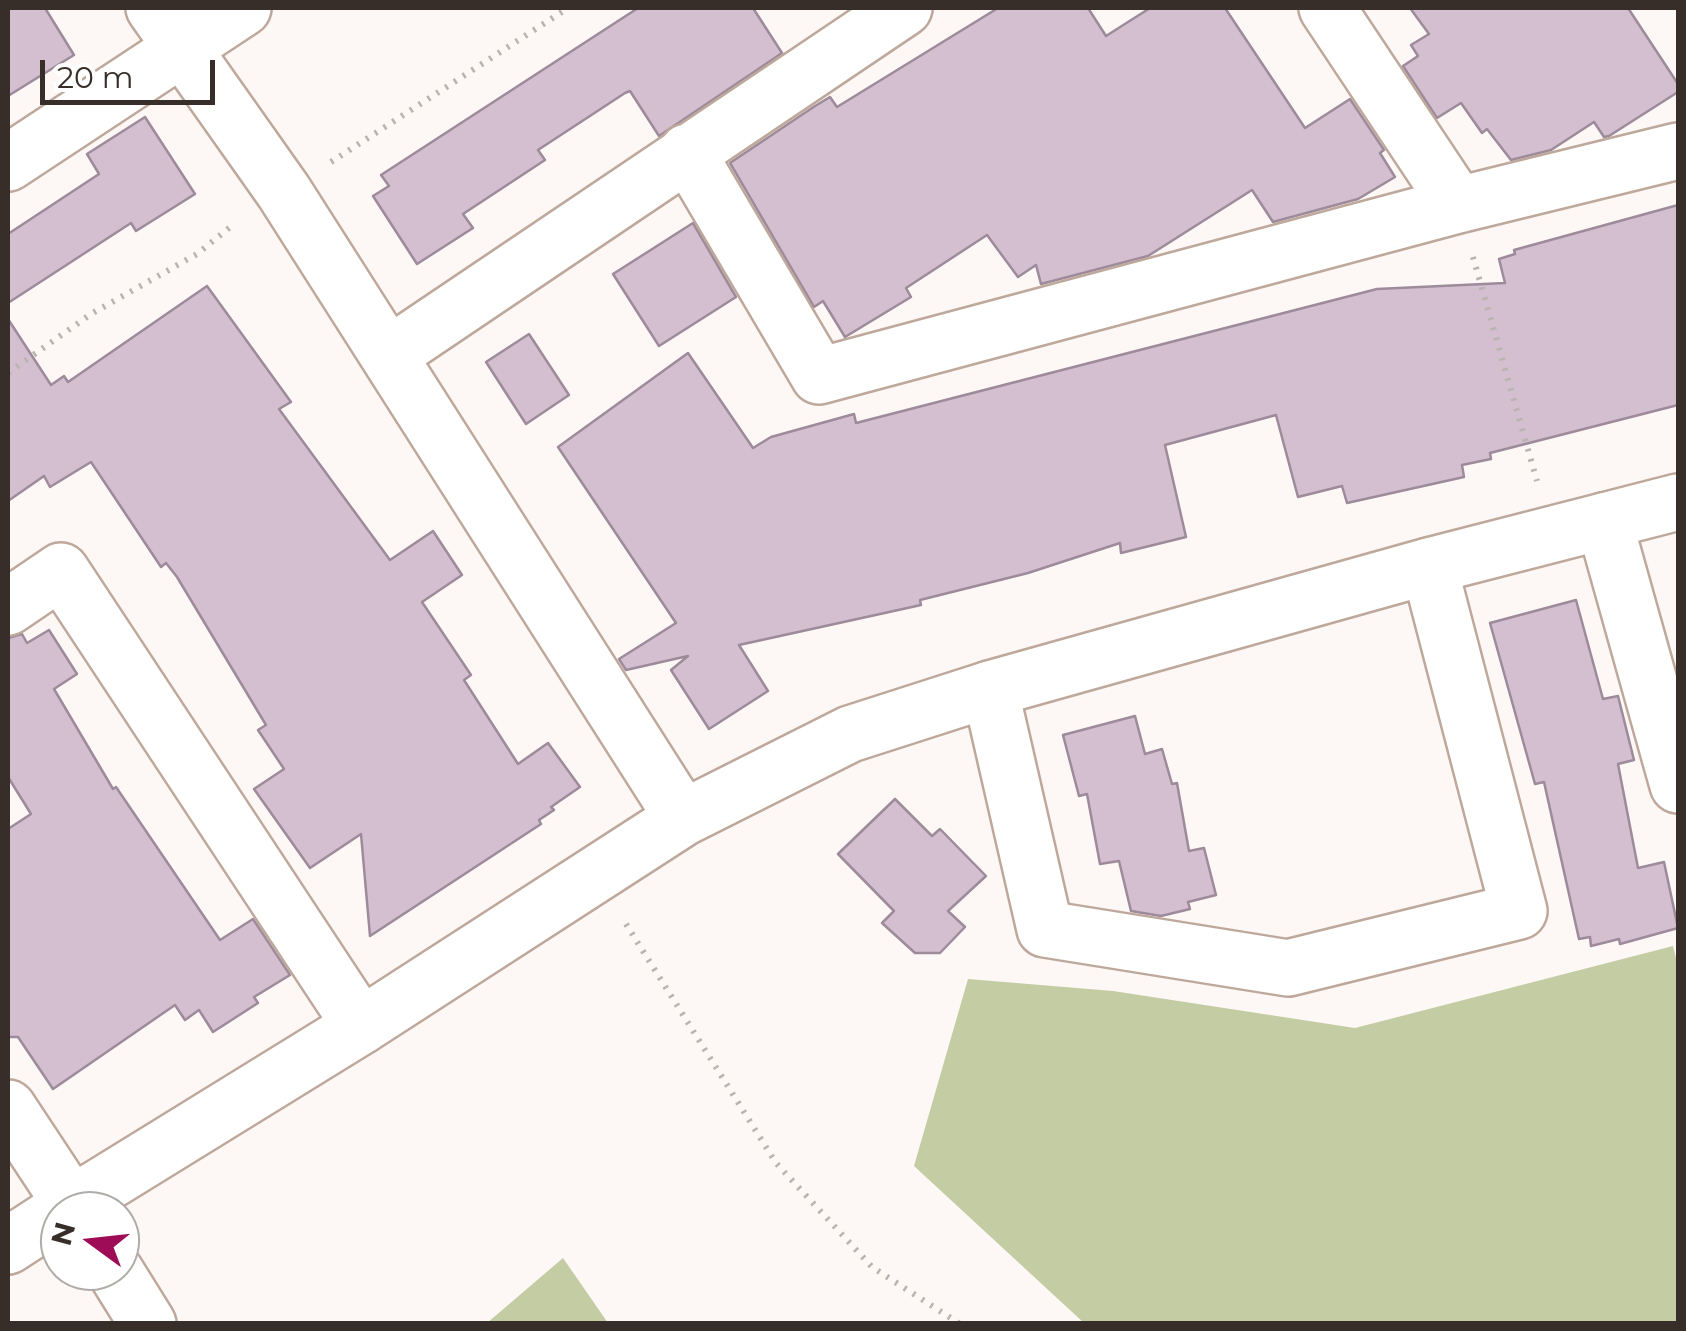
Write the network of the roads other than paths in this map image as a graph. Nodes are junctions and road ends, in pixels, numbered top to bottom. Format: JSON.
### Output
{"nodes":[{"id":1,"x":244,"y":8,"type":"edge"},
{"id":2,"x":904,"y":8,"type":"edge"},
{"id":3,"x":1327,"y":8,"type":"edge"},
{"id":4,"x":169,"y":29,"type":"edge"},
{"id":5,"x":1678,"y":151,"type":"edge"},
{"id":6,"x":687,"y":152,"type":"junction"},
{"id":7,"x":8,"y":162,"type":"edge"},
{"id":8,"x":1458,"y":204,"type":"junction"},
{"id":9,"x":389,"y":355,"type":"junction"},
{"id":10,"x":1678,"y":502,"type":"edge"},
{"id":11,"x":1604,"y":521,"type":"junction"},
{"id":12,"x":1428,"y":566,"type":"junction"},
{"id":13,"x":8,"y":607,"type":"edge"},
{"id":14,"x":990,"y":688,"type":"junction"},
{"id":15,"x":1678,"y":785,"type":"edge"},
{"id":16,"x":683,"y":818,"type":"junction"},
{"id":17,"x":361,"y":1026,"type":"junction"},
{"id":18,"x":8,"y":1108,"type":"edge"},
{"id":19,"x":56,"y":1191,"type":"edge"},
{"id":20,"x":96,"y":1191,"type":"edge"},
{"id":21,"x":40,"y":1226,"type":"edge"},
{"id":22,"x":8,"y":1246,"type":"edge"},
{"id":23,"x":127,"y":1291,"type":"edge"},
{"id":24,"x":148,"y":1324,"type":"edge"}],
"edges":[{"from":1,"to":4,"type":"street"},
{"from":2,"to":6,"type":"street"},
{"from":3,"to":8,"type":"street"},
{"from":4,"to":7,"type":"street"},
{"from":4,"to":9,"type":"street"},
{"from":5,"to":8,"type":"street"},
{"from":6,"to":8,"type":"street"},
{"from":6,"to":9,"type":"street"},
{"from":9,"to":16,"type":"street"},
{"from":10,"to":11,"type":"street"},
{"from":11,"to":12,"type":"street"},
{"from":11,"to":15,"type":"street"},
{"from":12,"to":14,"type":"street"},
{"from":12,"to":14,"type":"street"},
{"from":13,"to":17,"type":"street"},
{"from":14,"to":16,"type":"street"},
{"from":16,"to":17,"type":"street"},
{"from":17,"to":20,"type":"street"},
{"from":18,"to":19,"type":"street"},
{"from":21,"to":22,"type":"street"},
{"from":23,"to":24,"type":"street"}]}
